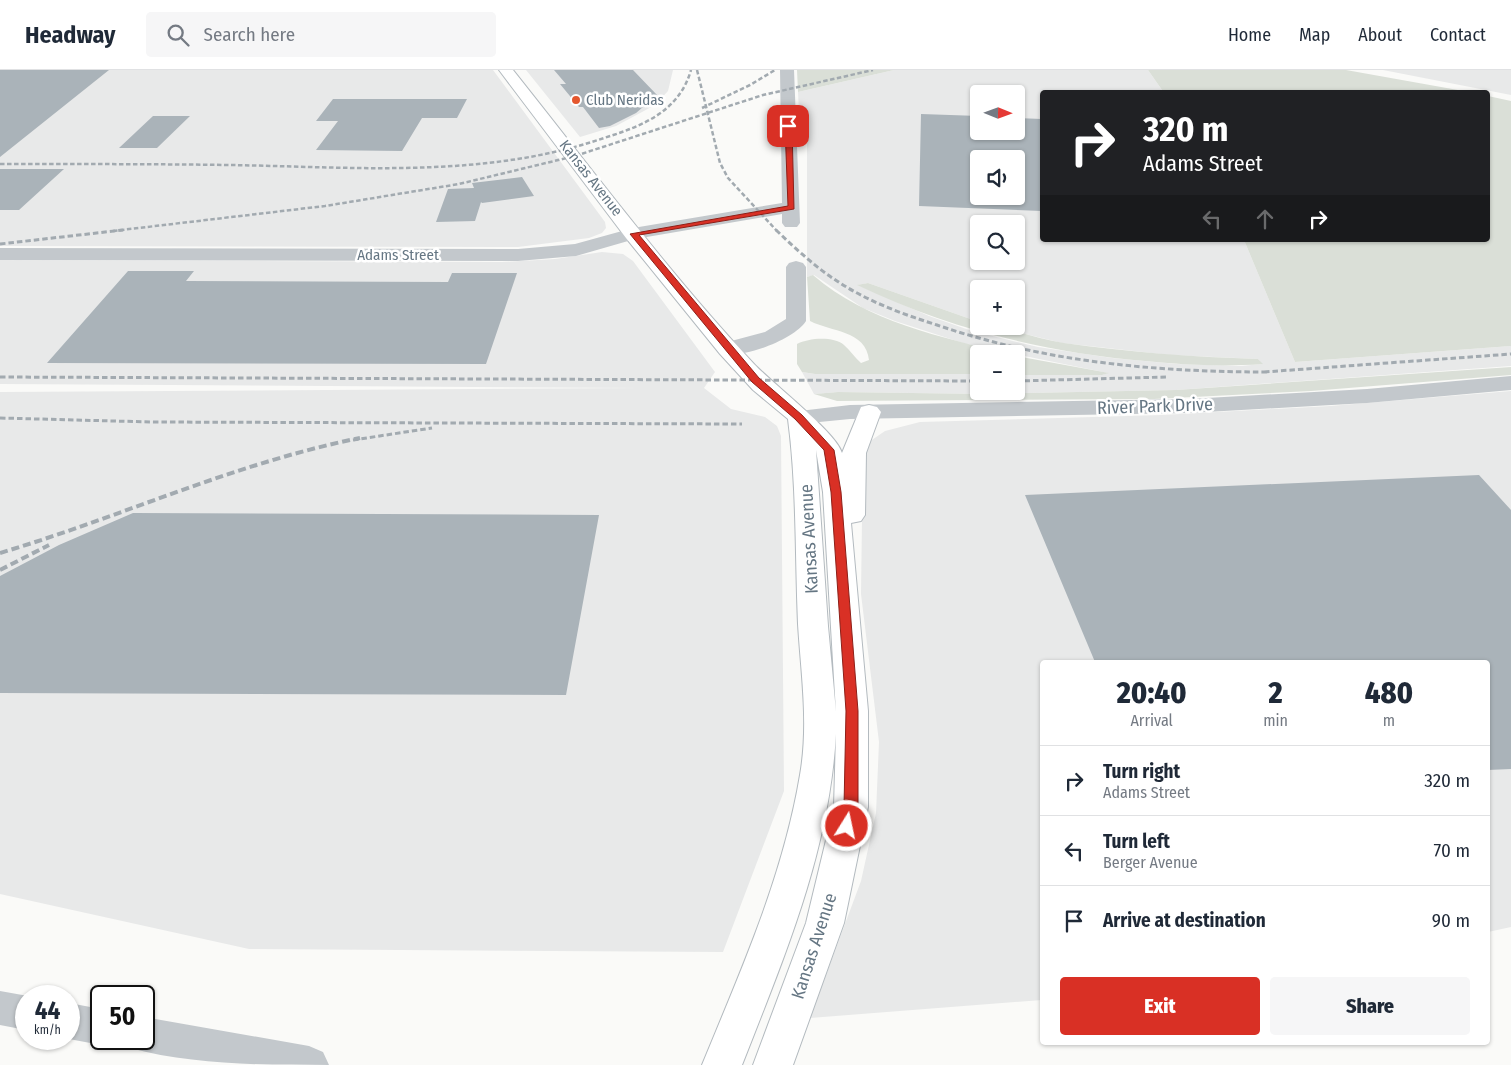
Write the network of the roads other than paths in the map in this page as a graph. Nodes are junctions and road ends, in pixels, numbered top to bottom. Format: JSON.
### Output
{"nodes":[{"id":1,"x":506,"y":70,"type":"edge"},
{"id":2,"x":787,"y":70,"type":"edge"},
{"id":3,"x":791,"y":208,"type":"junction"},
{"id":4,"x":622,"y":218,"type":"junction"},
{"id":5,"x":633,"y":234,"type":"junction"},
{"id":6,"x":0,"y":254,"type":"edge"},
{"id":7,"x":796,"y":267,"type":"dead end"},
{"id":8,"x":728,"y":349,"type":"junction"},
{"id":9,"x":1511,"y":383,"type":"edge"},
{"id":10,"x":869,"y":412,"type":"junction"},
{"id":11,"x":799,"y":417,"type":"junction"},
{"id":12,"x":841,"y":580,"type":"junction"},
{"id":13,"x":829,"y":625,"type":"junction"},
{"id":14,"x":0,"y":1008,"type":"edge"},
{"id":15,"x":15,"y":1011,"type":"edge"},
{"id":16,"x":155,"y":1036,"type":"edge"},
{"id":17,"x":309,"y":1065,"type":"edge"},
{"id":18,"x":722,"y":1065,"type":"edge"},
{"id":19,"x":773,"y":1065,"type":"edge"}],
"edges":[{"from":1,"to":4,"type":"main road","name":"Kansas Avenue"},
{"from":2,"to":3,"type":"street"},
{"from":3,"to":4,"type":"street"},
{"from":3,"to":5,"type":"street","name":"Adams Street"},
{"from":4,"to":5,"type":"main road","name":"Kansas Avenue"},
{"from":5,"to":6,"type":"street","name":"Adams Street"},
{"from":5,"to":8,"type":"main road","name":"Kansas Avenue"},
{"from":7,"to":8,"type":"street"},
{"from":8,"to":11,"type":"main road","name":"Kansas Avenue"},
{"from":9,"to":10,"type":"street","name":"River Park Drive"},
{"from":10,"to":11,"type":"street","name":"River Park Drive"},
{"from":10,"to":12,"type":"main road"},
{"from":11,"to":12,"type":"main road","name":"Kansas Avenue"},
{"from":11,"to":13,"type":"main road","name":"Kansas Avenue"},
{"from":12,"to":13,"type":"main road","name":"Kansas Avenue"},
{"from":13,"to":18,"type":"main road","name":"Kansas Avenue"},
{"from":13,"to":19,"type":"main road","name":"Kansas Avenue"},
{"from":14,"to":15,"type":"street"},
{"from":16,"to":17,"type":"street"}]}
